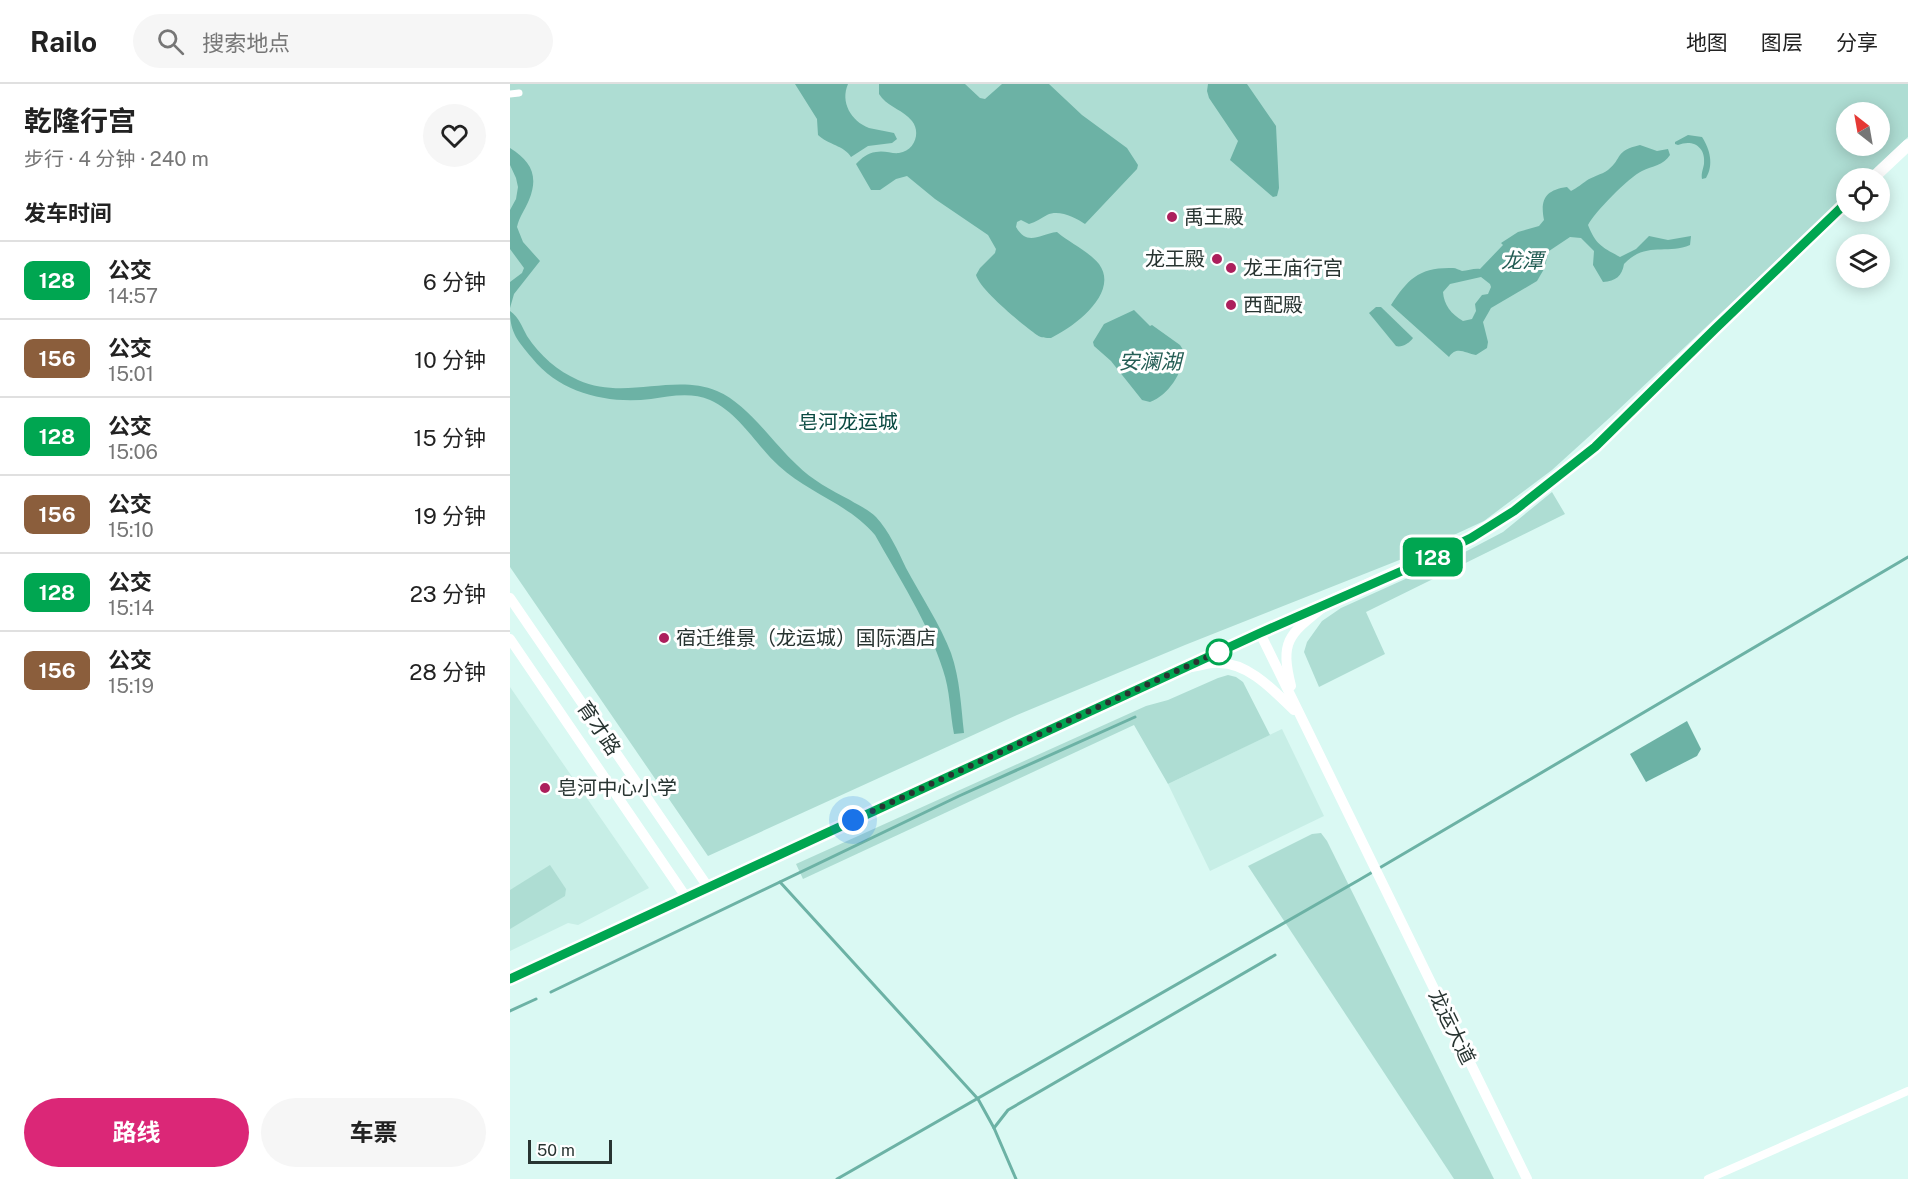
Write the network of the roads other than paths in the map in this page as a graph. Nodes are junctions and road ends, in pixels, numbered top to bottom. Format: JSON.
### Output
{"nodes":[{"id":1,"x":519,"y":93,"type":"dead end"},
{"id":2,"x":510,"y":94,"type":"edge"},
{"id":3,"x":1908,"y":145,"type":"edge"},
{"id":4,"x":1884,"y":168,"type":"edge"},
{"id":5,"x":1836,"y":213,"type":"edge"},
{"id":6,"x":511,"y":603,"type":"edge"},
{"id":7,"x":1328,"y":604,"type":"junction"},
{"id":8,"x":1260,"y":633,"type":"junction"},
{"id":9,"x":510,"y":639,"type":"edge"},
{"id":10,"x":1182,"y":669,"type":"junction"},
{"id":11,"x":1298,"y":710,"type":"junction"},
{"id":12,"x":708,"y":887,"type":"junction"},
{"id":13,"x":686,"y":897,"type":"junction"},
{"id":14,"x":510,"y":979,"type":"edge"},
{"id":15,"x":1908,"y":1091,"type":"edge"},
{"id":16,"x":1527,"y":1179,"type":"edge"},
{"id":17,"x":1708,"y":1179,"type":"edge"}],
"edges":[{"from":1,"to":2,"type":"street"},
{"from":3,"to":4,"type":"main road"},
{"from":5,"to":7,"type":"main road"},
{"from":6,"to":12,"type":"street","name":"育才路"},
{"from":7,"to":8,"type":"main road"},
{"from":7,"to":11,"type":"street"},
{"from":8,"to":10,"type":"main road"},
{"from":8,"to":11,"type":"street","name":"龙运大道"},
{"from":9,"to":13,"type":"street","name":"育才路"},
{"from":10,"to":11,"type":"street"},
{"from":10,"to":12,"type":"main road"},
{"from":11,"to":16,"type":"street","name":"龙运大道"},
{"from":12,"to":13,"type":"main road"},
{"from":13,"to":14,"type":"main road"},
{"from":15,"to":17,"type":"street"}]}
